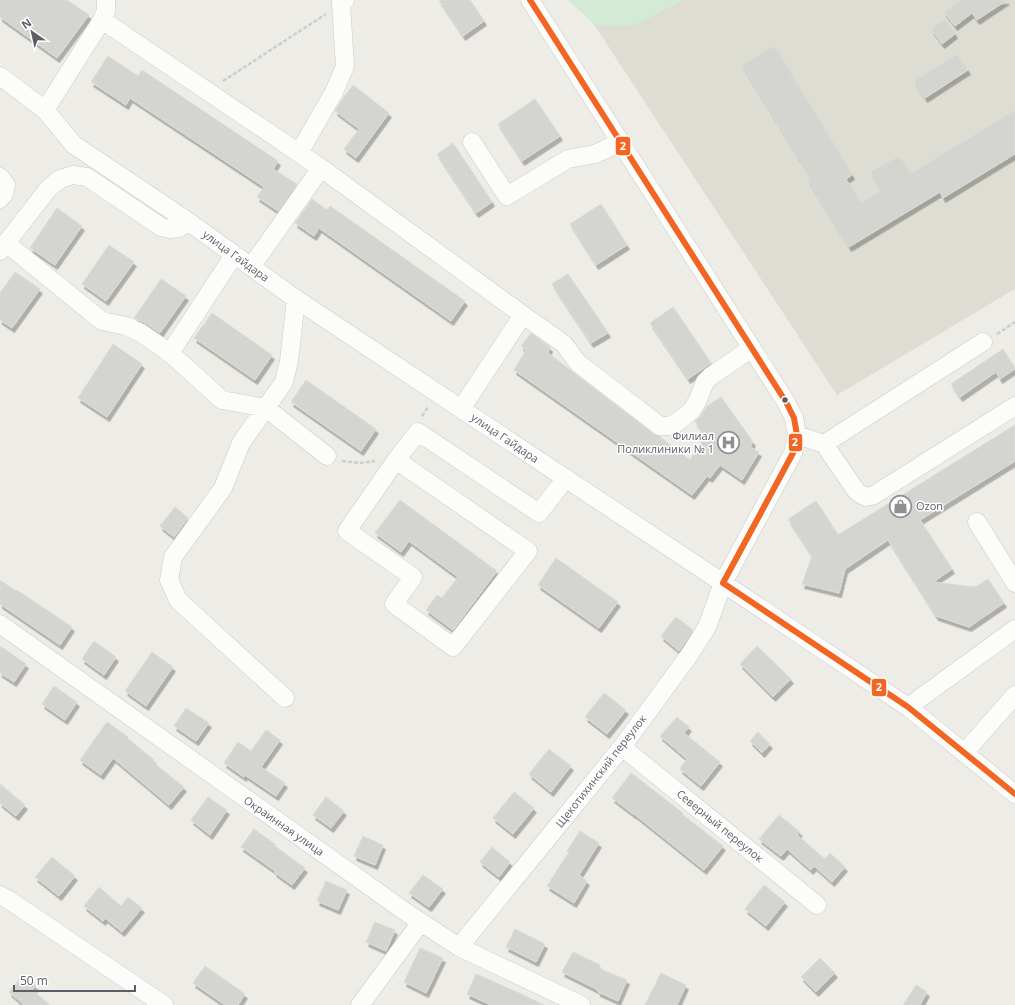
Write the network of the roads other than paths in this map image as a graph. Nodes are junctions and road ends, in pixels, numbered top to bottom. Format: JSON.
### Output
{"nodes":[{"id":1,"x":90,"y":0,"type":"edge"},
{"id":2,"x":530,"y":0,"type":"edge"},
{"id":3,"x":343,"y":2,"type":"edge"},
{"id":4,"x":105,"y":10,"type":"edge"},
{"id":5,"x":0,"y":76,"type":"edge"},
{"id":6,"x":45,"y":110,"type":"junction"},
{"id":7,"x":472,"y":142,"type":"dead end"},
{"id":8,"x":621,"y":142,"type":"junction"},
{"id":9,"x":299,"y":153,"type":"junction"},
{"id":10,"x":321,"y":168,"type":"junction"},
{"id":11,"x":0,"y":176,"type":"edge"},
{"id":12,"x":0,"y":199,"type":"edge"},
{"id":13,"x":186,"y":220,"type":"junction"},
{"id":14,"x":3,"y":247,"type":"edge"},
{"id":15,"x":234,"y":255,"type":"junction"},
{"id":16,"x":251,"y":267,"type":"junction"},
{"id":17,"x":296,"y":299,"type":"junction"},
{"id":18,"x":523,"y":315,"type":"junction"},
{"id":19,"x":983,"y":342,"type":"road end"},
{"id":20,"x":752,"y":348,"type":"junction"},
{"id":21,"x":170,"y":353,"type":"junction"},
{"id":22,"x":1015,"y":406,"type":"edge"},
{"id":23,"x":266,"y":408,"type":"junction"},
{"id":24,"x":460,"y":409,"type":"junction"},
{"id":25,"x":797,"y":435,"type":"junction"},
{"id":26,"x":824,"y":444,"type":"junction"},
{"id":27,"x":327,"y":456,"type":"road end"},
{"id":28,"x":389,"y":460,"type":"junction"},
{"id":29,"x":566,"y":478,"type":"junction"},
{"id":30,"x":977,"y":522,"type":"dead end"},
{"id":31,"x":723,"y":583,"type":"junction"},
{"id":32,"x":1015,"y":583,"type":"edge"},
{"id":33,"x":0,"y":624,"type":"edge"},
{"id":34,"x":1015,"y":629,"type":"edge"},
{"id":35,"x":1015,"y":695,"type":"edge"},
{"id":36,"x":285,"y":698,"type":"dead end"},
{"id":37,"x":908,"y":707,"type":"junction"},
{"id":38,"x":622,"y":747,"type":"junction"},
{"id":39,"x":964,"y":753,"type":"junction"},
{"id":40,"x":1015,"y":794,"type":"edge"},
{"id":41,"x":0,"y":895,"type":"edge"},
{"id":42,"x":817,"y":905,"type":"dead end"},
{"id":43,"x":421,"y":922,"type":"junction"},
{"id":44,"x":459,"y":947,"type":"junction"},
{"id":45,"x":164,"y":1005,"type":"edge"},
{"id":46,"x":360,"y":1005,"type":"edge"},
{"id":47,"x":581,"y":1005,"type":"edge"}],
"edges":[{"from":1,"to":4,"type":"street"},
{"from":2,"to":8,"type":"street"},
{"from":3,"to":9,"type":"street"},
{"from":4,"to":6,"type":"street"},
{"from":4,"to":9,"type":"street"},
{"from":5,"to":6,"type":"street","name":"улица Гайдара"},
{"from":6,"to":13,"type":"street","name":"улица Гайдара"},
{"from":7,"to":8,"type":"street"},
{"from":8,"to":20,"type":"street"},
{"from":9,"to":10,"type":"street"},
{"from":10,"to":16,"type":"street"},
{"from":10,"to":18,"type":"street"},
{"from":11,"to":12,"type":"street"},
{"from":13,"to":14,"type":"street"},
{"from":13,"to":15,"type":"street","name":"улица Гайдара"},
{"from":14,"to":21,"type":"street"},
{"from":15,"to":16,"type":"street","name":"улица Гайдара"},
{"from":15,"to":21,"type":"street"},
{"from":16,"to":17,"type":"street","name":"улица Гайдара"},
{"from":17,"to":23,"type":"street"},
{"from":17,"to":24,"type":"street","name":"улица Гайдара"},
{"from":18,"to":20,"type":"street"},
{"from":18,"to":24,"type":"street"},
{"from":19,"to":26,"type":"street"},
{"from":20,"to":25,"type":"street"},
{"from":21,"to":23,"type":"street"},
{"from":22,"to":26,"type":"street"},
{"from":23,"to":27,"type":"street"},
{"from":23,"to":36,"type":"street"},
{"from":24,"to":29,"type":"street","name":"улица Гайдара"},
{"from":25,"to":26,"type":"street"},
{"from":25,"to":31,"type":"street","name":"Щекотихинский переулок"},
{"from":28,"to":28,"type":"street"},
{"from":28,"to":29,"type":"street"},
{"from":29,"to":31,"type":"street","name":"улица Гайдара"},
{"from":30,"to":32,"type":"street"},
{"from":31,"to":37,"type":"street","name":"улица Гайдара"},
{"from":31,"to":38,"type":"street","name":"Щекотихинский переулок"},
{"from":33,"to":43,"type":"street","name":"Окраинная улица"},
{"from":34,"to":37,"type":"street"},
{"from":35,"to":39,"type":"street"},
{"from":37,"to":39,"type":"street","name":"улица Гайдара"},
{"from":38,"to":42,"type":"street","name":"Северный переулок"},
{"from":38,"to":44,"type":"street","name":"Щекотихинский переулок"},
{"from":39,"to":40,"type":"street","name":"улица Гайдара"},
{"from":41,"to":45,"type":"street"},
{"from":43,"to":44,"type":"street","name":"Окраинная улица"},
{"from":43,"to":46,"type":"street"},
{"from":44,"to":47,"type":"street","name":"Окраинная улица"}]}
